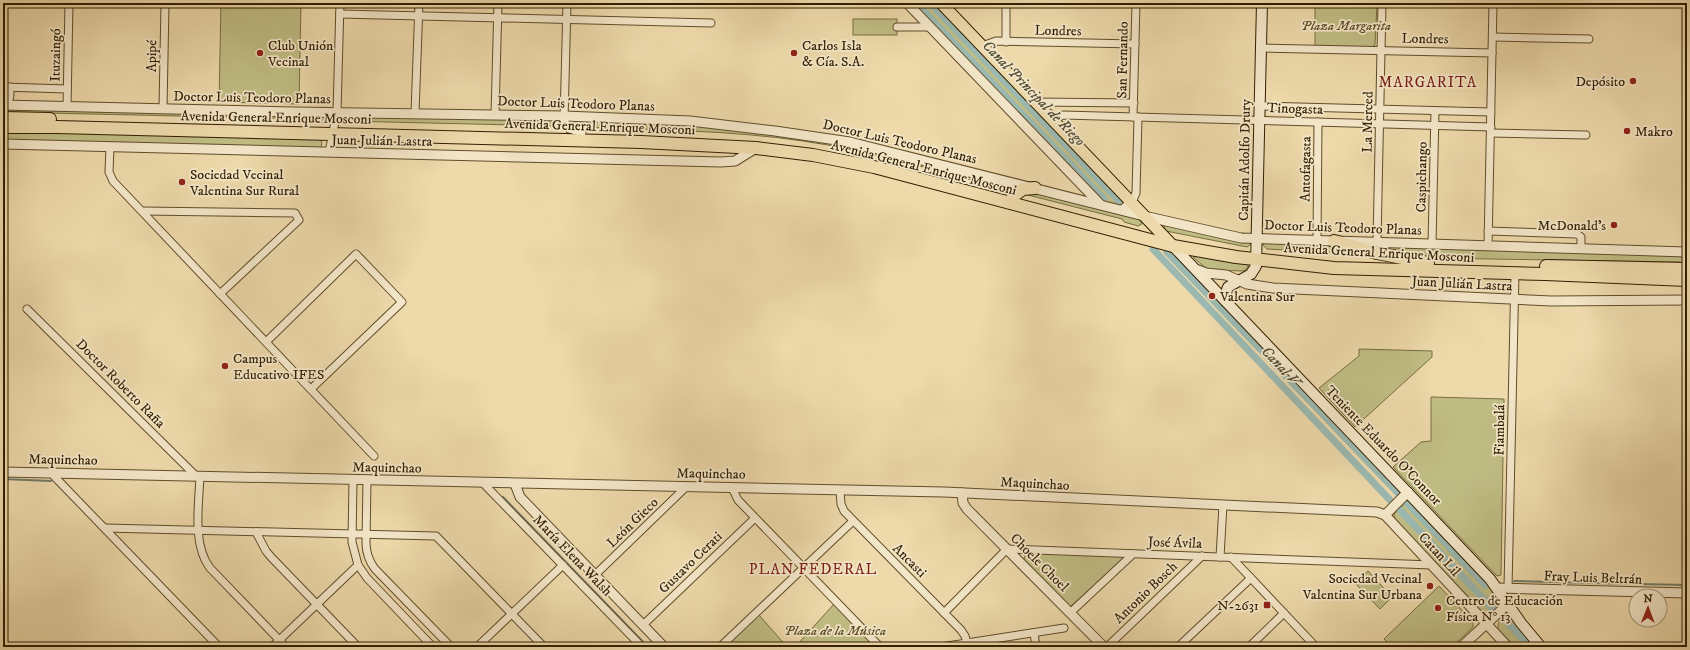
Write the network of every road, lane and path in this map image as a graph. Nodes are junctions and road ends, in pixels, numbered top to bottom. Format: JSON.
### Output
{"nodes":[{"id":1,"x":69,"y":3,"type":"edge"},
{"id":2,"x":165,"y":3,"type":"edge"},
{"id":3,"x":340,"y":3,"type":"edge"},
{"id":4,"x":419,"y":3,"type":"edge"},
{"id":5,"x":498,"y":3,"type":"edge"},
{"id":6,"x":568,"y":3,"type":"edge"},
{"id":7,"x":907,"y":3,"type":"edge"},
{"id":8,"x":941,"y":3,"type":"edge"},
{"id":9,"x":1006,"y":3,"type":"edge"},
{"id":10,"x":1136,"y":3,"type":"edge"},
{"id":11,"x":1262,"y":3,"type":"edge"},
{"id":12,"x":1382,"y":3,"type":"edge"},
{"id":13,"x":1493,"y":3,"type":"edge"},
{"id":14,"x":340,"y":14,"type":"junction"},
{"id":15,"x":418,"y":16,"type":"junction"},
{"id":16,"x":498,"y":17,"type":"junction"},
{"id":17,"x":567,"y":19,"type":"junction"},
{"id":18,"x":711,"y":22,"type":"dead end"},
{"id":19,"x":897,"y":27,"type":"dead end"},
{"id":20,"x":931,"y":27,"type":"junction"},
{"id":21,"x":1493,"y":37,"type":"junction"},
{"id":22,"x":1589,"y":39,"type":"dead end"},
{"id":23,"x":1006,"y":42,"type":"junction"},
{"id":24,"x":1135,"y":44,"type":"junction"},
{"id":25,"x":982,"y":46,"type":"junction"},
{"id":26,"x":1260,"y":48,"type":"junction"},
{"id":27,"x":1381,"y":51,"type":"junction"},
{"id":28,"x":1492,"y":53,"type":"junction"},
{"id":29,"x":7,"y":87,"type":"edge"},
{"id":30,"x":67,"y":89,"type":"junction"},
{"id":31,"x":1035,"y":102,"type":"junction"},
{"id":32,"x":1134,"y":104,"type":"junction"},
{"id":33,"x":3,"y":105,"type":"edge"},
{"id":34,"x":1259,"y":106,"type":"junction"},
{"id":35,"x":67,"y":107,"type":"junction"},
{"id":36,"x":163,"y":109,"type":"junction"},
{"id":37,"x":1380,"y":109,"type":"junction"},
{"id":38,"x":1435,"y":111,"type":"junction"},
{"id":39,"x":337,"y":112,"type":"junction"},
{"id":40,"x":1491,"y":112,"type":"junction"},
{"id":41,"x":415,"y":113,"type":"junction"},
{"id":42,"x":495,"y":115,"type":"junction"},
{"id":43,"x":564,"y":116,"type":"junction"},
{"id":44,"x":1136,"y":117,"type":"junction"},
{"id":45,"x":3,"y":118,"type":"edge"},
{"id":46,"x":1052,"y":120,"type":"junction"},
{"id":47,"x":1259,"y":120,"type":"junction"},
{"id":48,"x":1318,"y":122,"type":"junction"},
{"id":49,"x":1380,"y":124,"type":"junction"},
{"id":50,"x":1435,"y":125,"type":"junction"},
{"id":51,"x":3,"y":127,"type":"edge"},
{"id":52,"x":333,"y":130,"type":"junction"},
{"id":53,"x":1491,"y":130,"type":"junction"},
{"id":54,"x":582,"y":133,"type":"junction"},
{"id":55,"x":1586,"y":135,"type":"dead end"},
{"id":56,"x":3,"y":144,"type":"edge"},
{"id":57,"x":110,"y":147,"type":"junction"},
{"id":58,"x":756,"y":148,"type":"junction"},
{"id":59,"x":329,"y":152,"type":"junction"},
{"id":60,"x":1080,"y":184,"type":"junction"},
{"id":61,"x":1035,"y":188,"type":"junction"},
{"id":62,"x":1013,"y":196,"type":"junction"},
{"id":63,"x":1073,"y":198,"type":"junction"},
{"id":64,"x":1130,"y":202,"type":"junction"},
{"id":65,"x":1101,"y":205,"type":"junction"},
{"id":66,"x":1120,"y":210,"type":"junction"},
{"id":67,"x":142,"y":211,"type":"junction"},
{"id":68,"x":1144,"y":216,"type":"junction"},
{"id":69,"x":1170,"y":222,"type":"junction"},
{"id":70,"x":1488,"y":230,"type":"junction"},
{"id":71,"x":1163,"y":236,"type":"junction"},
{"id":72,"x":1256,"y":239,"type":"junction"},
{"id":73,"x":1317,"y":241,"type":"junction"},
{"id":74,"x":1334,"y":241,"type":"junction"},
{"id":75,"x":1377,"y":242,"type":"junction"},
{"id":76,"x":1432,"y":244,"type":"junction"},
{"id":77,"x":1173,"y":246,"type":"junction"},
{"id":78,"x":1488,"y":246,"type":"junction"},
{"id":79,"x":1581,"y":248,"type":"junction"},
{"id":80,"x":1687,"y":252,"type":"edge"},
{"id":81,"x":1256,"y":256,"type":"junction"},
{"id":82,"x":1428,"y":263,"type":"junction"},
{"id":83,"x":1687,"y":269,"type":"edge"},
{"id":84,"x":1198,"y":270,"type":"junction"},
{"id":85,"x":1515,"y":273,"type":"junction"},
{"id":86,"x":1687,"y":280,"type":"edge"},
{"id":87,"x":1238,"y":281,"type":"junction"},
{"id":88,"x":220,"y":294,"type":"junction"},
{"id":89,"x":1514,"y":300,"type":"junction"},
{"id":90,"x":1687,"y":300,"type":"edge"},
{"id":91,"x":1227,"y":302,"type":"junction"},
{"id":92,"x":27,"y":308,"type":"dead end"},
{"id":93,"x":266,"y":342,"type":"junction"},
{"id":94,"x":311,"y":389,"type":"junction"},
{"id":95,"x":374,"y":456,"type":"dead end"},
{"id":96,"x":3,"y":472,"type":"edge"},
{"id":97,"x":51,"y":473,"type":"junction"},
{"id":98,"x":198,"y":476,"type":"junction"},
{"id":99,"x":353,"y":480,"type":"junction"},
{"id":100,"x":367,"y":480,"type":"junction"},
{"id":101,"x":484,"y":483,"type":"junction"},
{"id":102,"x":515,"y":484,"type":"junction"},
{"id":103,"x":686,"y":487,"type":"junction"},
{"id":104,"x":732,"y":488,"type":"junction"},
{"id":105,"x":840,"y":490,"type":"junction"},
{"id":106,"x":1408,"y":492,"type":"junction"},
{"id":107,"x":962,"y":493,"type":"junction"},
{"id":108,"x":1223,"y":505,"type":"junction"},
{"id":109,"x":1385,"y":515,"type":"junction"},
{"id":110,"x":755,"y":518,"type":"junction"},
{"id":111,"x":853,"y":521,"type":"junction"},
{"id":112,"x":105,"y":528,"type":"junction"},
{"id":113,"x":199,"y":530,"type":"junction"},
{"id":114,"x":256,"y":532,"type":"junction"},
{"id":115,"x":352,"y":534,"type":"junction"},
{"id":116,"x":366,"y":534,"type":"junction"},
{"id":117,"x":1007,"y":549,"type":"junction"},
{"id":118,"x":1133,"y":554,"type":"junction"},
{"id":119,"x":1202,"y":556,"type":"junction"},
{"id":120,"x":1220,"y":557,"type":"junction"},
{"id":121,"x":1231,"y":557,"type":"junction"},
{"id":122,"x":358,"y":565,"type":"junction"},
{"id":123,"x":563,"y":565,"type":"junction"},
{"id":124,"x":1432,"y":565,"type":"junction"},
{"id":125,"x":804,"y":568,"type":"junction"},
{"id":126,"x":595,"y":575,"type":"junction"},
{"id":127,"x":1251,"y":578,"type":"junction"},
{"id":128,"x":1497,"y":588,"type":"junction"},
{"id":129,"x":1508,"y":588,"type":"junction"},
{"id":130,"x":1687,"y":593,"type":"edge"},
{"id":131,"x":316,"y":604,"type":"junction"},
{"id":132,"x":1508,"y":604,"type":"junction"},
{"id":133,"x":1070,"y":612,"type":"junction"},
{"id":134,"x":1284,"y":613,"type":"junction"},
{"id":135,"x":512,"y":614,"type":"junction"},
{"id":136,"x":944,"y":614,"type":"junction"},
{"id":137,"x":1486,"y":623,"type":"junction"},
{"id":138,"x":643,"y":625,"type":"junction"},
{"id":139,"x":1064,"y":628,"type":"dead end"},
{"id":140,"x":1034,"y":632,"type":"junction"},
{"id":141,"x":279,"y":640,"type":"junction"},
{"id":142,"x":967,"y":645,"type":"edge"},
{"id":143,"x":219,"y":647,"type":"edge"},
{"id":144,"x":272,"y":647,"type":"edge"},
{"id":145,"x":286,"y":647,"type":"edge"},
{"id":146,"x":358,"y":647,"type":"edge"},
{"id":147,"x":433,"y":647,"type":"edge"},
{"id":148,"x":451,"y":647,"type":"edge"},
{"id":149,"x":477,"y":647,"type":"edge"},
{"id":150,"x":544,"y":647,"type":"edge"},
{"id":151,"x":642,"y":647,"type":"edge"},
{"id":152,"x":664,"y":647,"type":"edge"},
{"id":153,"x":720,"y":647,"type":"edge"},
{"id":154,"x":880,"y":647,"type":"edge"},
{"id":155,"x":941,"y":647,"type":"edge"},
{"id":156,"x":1036,"y":647,"type":"edge"},
{"id":157,"x":1106,"y":647,"type":"edge"},
{"id":158,"x":1178,"y":647,"type":"edge"},
{"id":159,"x":1249,"y":647,"type":"edge"},
{"id":160,"x":1316,"y":647,"type":"edge"},
{"id":161,"x":1461,"y":647,"type":"edge"},
{"id":162,"x":1508,"y":647,"type":"edge"},
{"id":163,"x":1542,"y":647,"type":"edge"}],
"edges":[{"from":1,"to":30,"type":"street","name":"Ituzaingó"},
{"from":2,"to":36,"type":"street","name":"Apipé"},
{"from":3,"to":14,"type":"street"},
{"from":4,"to":15,"type":"street"},
{"from":5,"to":16,"type":"street"},
{"from":6,"to":17,"type":"street"},
{"from":7,"to":20,"type":"street"},
{"from":8,"to":25,"type":"main road","name":"Teniente Eduardo O'Connor"},
{"from":9,"to":23,"type":"street"},
{"from":10,"to":24,"type":"street","name":"San Fernando"},
{"from":11,"to":26,"type":"main road","name":"Capitán Adolfo Drury"},
{"from":12,"to":27,"type":"street","name":"La Merced"},
{"from":13,"to":21,"type":"street"},
{"from":14,"to":15,"type":"street"},
{"from":14,"to":39,"type":"street"},
{"from":15,"to":16,"type":"street"},
{"from":15,"to":41,"type":"street"},
{"from":16,"to":17,"type":"street"},
{"from":16,"to":42,"type":"street"},
{"from":17,"to":18,"type":"street"},
{"from":17,"to":43,"type":"street"},
{"from":19,"to":20,"type":"street"},
{"from":20,"to":60,"type":"street"},
{"from":21,"to":22,"type":"street"},
{"from":21,"to":28,"type":"street"},
{"from":23,"to":24,"type":"street","name":"Londres"},
{"from":23,"to":25,"type":"street","name":"Londres"},
{"from":24,"to":32,"type":"street","name":"San Fernando"},
{"from":25,"to":31,"type":"main road","name":"Teniente Eduardo O'Connor"},
{"from":26,"to":27,"type":"street","name":"Londres"},
{"from":26,"to":34,"type":"main road","name":"Capitán Adolfo Drury"},
{"from":27,"to":28,"type":"street","name":"Londres"},
{"from":27,"to":37,"type":"street","name":"La Merced"},
{"from":28,"to":40,"type":"street"},
{"from":29,"to":30,"type":"street"},
{"from":29,"to":33,"type":"street"},
{"from":30,"to":35,"type":"street","name":"Ituzaingó"},
{"from":31,"to":32,"type":"street"},
{"from":31,"to":46,"type":"main road","name":"Teniente Eduardo O'Connor"},
{"from":32,"to":44,"type":"street","name":"San Fernando"},
{"from":33,"to":35,"type":"street","name":"Doctor Luis Teodoro Planas"},
{"from":34,"to":37,"type":"street","name":"Tinogasta"},
{"from":34,"to":47,"type":"main road","name":"Capitán Adolfo Drury"},
{"from":35,"to":36,"type":"street","name":"Doctor Luis Teodoro Planas"},
{"from":36,"to":39,"type":"street","name":"Doctor Luis Teodoro Planas"},
{"from":37,"to":38,"type":"street","name":"Tinogasta"},
{"from":37,"to":49,"type":"street","name":"La Merced"},
{"from":38,"to":40,"type":"street","name":"Tinogasta"},
{"from":38,"to":50,"type":"street","name":"Caspichango"},
{"from":39,"to":41,"type":"street","name":"Doctor Luis Teodoro Planas"},
{"from":39,"to":52,"type":"street"},
{"from":40,"to":53,"type":"street"},
{"from":41,"to":42,"type":"street","name":"Doctor Luis Teodoro Planas"},
{"from":42,"to":43,"type":"street","name":"Doctor Luis Teodoro Planas"},
{"from":43,"to":54,"type":"street"},
{"from":43,"to":61,"type":"street","name":"Doctor Luis Teodoro Planas"},
{"from":44,"to":46,"type":"street","name":"Tinogasta"},
{"from":44,"to":47,"type":"street","name":"Tinogasta"},
{"from":44,"to":64,"type":"street","name":"San Fernando"},
{"from":45,"to":52,"type":"highway","name":"Avenida General Enrique Mosconi"},
{"from":46,"to":64,"type":"main road","name":"Teniente Eduardo O'Connor"},
{"from":47,"to":48,"type":"street","name":"Tinogasta"},
{"from":47,"to":72,"type":"main road","name":"Capitán Adolfo Drury"},
{"from":48,"to":49,"type":"street","name":"Tinogasta"},
{"from":48,"to":73,"type":"street","name":"Antofagasta"},
{"from":49,"to":50,"type":"street","name":"Tinogasta"},
{"from":49,"to":75,"type":"street","name":"La Merced"},
{"from":50,"to":53,"type":"street","name":"Tinogasta"},
{"from":50,"to":76,"type":"street","name":"Caspichango"},
{"from":51,"to":52,"type":"highway","name":"Avenida General Enrique Mosconi"},
{"from":52,"to":54,"type":"highway","name":"Avenida General Enrique Mosconi"},
{"from":52,"to":58,"type":"highway","name":"Avenida General Enrique Mosconi"},
{"from":52,"to":59,"type":"street"},
{"from":53,"to":55,"type":"street","name":"Tinogasta"},
{"from":53,"to":70,"type":"street"},
{"from":54,"to":62,"type":"highway","name":"Avenida General Enrique Mosconi"},
{"from":56,"to":57,"type":"street","name":"Juan Julián Lastra"},
{"from":57,"to":59,"type":"street","name":"Juan Julián Lastra"},
{"from":57,"to":67,"type":"street"},
{"from":58,"to":59,"type":"street","name":"Juan Julián Lastra"},
{"from":58,"to":77,"type":"highway","name":"Avenida General Enrique Mosconi"},
{"from":60,"to":63,"type":"street"},
{"from":60,"to":65,"type":"street"},
{"from":61,"to":62,"type":"highway"},
{"from":61,"to":63,"type":"street","name":"Doctor Luis Teodoro Planas"},
{"from":62,"to":71,"type":"highway","name":"Avenida General Enrique Mosconi"},
{"from":63,"to":65,"type":"street","name":"Doctor Luis Teodoro Planas"},
{"from":64,"to":66,"type":"street","name":"San Fernando"},
{"from":64,"to":68,"type":"main road","name":"Teniente Eduardo O'Connor"},
{"from":65,"to":66,"type":"street","name":"Doctor Luis Teodoro Planas"},
{"from":66,"to":68,"type":"street","name":"Doctor Luis Teodoro Planas"},
{"from":67,"to":88,"type":"street"},
{"from":67,"to":88,"type":"street"},
{"from":68,"to":69,"type":"street","name":"Doctor Luis Teodoro Planas"},
{"from":68,"to":71,"type":"main road","name":"Teniente Eduardo O'Connor"},
{"from":69,"to":71,"type":"street"},
{"from":69,"to":72,"type":"street","name":"Doctor Luis Teodoro Planas"},
{"from":70,"to":78,"type":"street"},
{"from":70,"to":79,"type":"street"},
{"from":71,"to":77,"type":"main road","name":"Teniente Eduardo O'Connor"},
{"from":71,"to":81,"type":"highway","name":"Avenida General Enrique Mosconi"},
{"from":72,"to":73,"type":"street","name":"Doctor Luis Teodoro Planas"},
{"from":72,"to":81,"type":"main road","name":"Capitán Adolfo Drury"},
{"from":73,"to":74,"type":"street","name":"Doctor Luis Teodoro Planas"},
{"from":74,"to":75,"type":"street","name":"Doctor Luis Teodoro Planas"},
{"from":74,"to":82,"type":"highway"},
{"from":75,"to":76,"type":"street","name":"Doctor Luis Teodoro Planas"},
{"from":76,"to":78,"type":"street","name":"Doctor Luis Teodoro Planas"},
{"from":77,"to":81,"type":"highway","name":"Avenida General Enrique Mosconi"},
{"from":77,"to":84,"type":"main road","name":"Teniente Eduardo O'Connor"},
{"from":78,"to":79,"type":"street","name":"Doctor Luis Teodoro Planas"},
{"from":79,"to":80,"type":"street","name":"Doctor Luis Teodoro Planas"},
{"from":81,"to":82,"type":"highway","name":"Avenida General Enrique Mosconi"},
{"from":81,"to":85,"type":"highway","name":"Avenida General Enrique Mosconi"},
{"from":81,"to":87,"type":"main road"},
{"from":82,"to":83,"type":"highway","name":"Avenida General Enrique Mosconi"},
{"from":84,"to":87,"type":"street"},
{"from":84,"to":91,"type":"main road","name":"Teniente Eduardo O'Connor"},
{"from":85,"to":86,"type":"highway","name":"Avenida General Enrique Mosconi"},
{"from":85,"to":89,"type":"street","name":"Fiambalá"},
{"from":87,"to":89,"type":"street","name":"Juan Julián Lastra"},
{"from":87,"to":91,"type":"main road"},
{"from":88,"to":93,"type":"street"},
{"from":89,"to":90,"type":"street","name":"Juan Julián Lastra"},
{"from":89,"to":129,"type":"street","name":"Fiambalá"},
{"from":91,"to":106,"type":"main road","name":"Teniente Eduardo O'Connor"},
{"from":92,"to":98,"type":"street","name":"Doctor Roberto Raña"},
{"from":93,"to":94,"type":"street"},
{"from":93,"to":94,"type":"street"},
{"from":94,"to":95,"type":"street"},
{"from":96,"to":97,"type":"street","name":"Maquinchao"},
{"from":97,"to":98,"type":"street","name":"Maquinchao"},
{"from":97,"to":112,"type":"street"},
{"from":98,"to":99,"type":"street","name":"Maquinchao"},
{"from":98,"to":113,"type":"street"},
{"from":99,"to":100,"type":"street","name":"Maquinchao"},
{"from":99,"to":115,"type":"street"},
{"from":100,"to":101,"type":"street","name":"Maquinchao"},
{"from":100,"to":116,"type":"street"},
{"from":101,"to":102,"type":"street","name":"Maquinchao"},
{"from":101,"to":123,"type":"street","name":"María Elena Walsh"},
{"from":102,"to":103,"type":"street","name":"Maquinchao"},
{"from":102,"to":126,"type":"street","name":"María Elena Walsh"},
{"from":103,"to":104,"type":"street","name":"Maquinchao"},
{"from":103,"to":126,"type":"street","name":"León Gieco"},
{"from":104,"to":105,"type":"street","name":"Maquinchao"},
{"from":104,"to":110,"type":"street"},
{"from":105,"to":107,"type":"street","name":"Maquinchao"},
{"from":105,"to":111,"type":"street","name":"Ancasti"},
{"from":106,"to":109,"type":"street"},
{"from":106,"to":128,"type":"main road","name":"Teniente Eduardo O'Connor"},
{"from":107,"to":108,"type":"street","name":"Maquinchao"},
{"from":107,"to":117,"type":"street","name":"Choele Choel"},
{"from":108,"to":109,"type":"street","name":"Maquinchao"},
{"from":108,"to":120,"type":"street"},
{"from":109,"to":124,"type":"street","name":"Catan Lil"},
{"from":110,"to":125,"type":"street"},
{"from":110,"to":138,"type":"street","name":"Gustavo Cerati"},
{"from":111,"to":125,"type":"street"},
{"from":111,"to":136,"type":"street","name":"Ancasti"},
{"from":112,"to":113,"type":"street"},
{"from":112,"to":143,"type":"street"},
{"from":113,"to":114,"type":"street"},
{"from":113,"to":141,"type":"street"},
{"from":114,"to":115,"type":"street"},
{"from":114,"to":131,"type":"street"},
{"from":115,"to":116,"type":"street"},
{"from":115,"to":122,"type":"street"},
{"from":116,"to":135,"type":"street"},
{"from":116,"to":148,"type":"street"},
{"from":117,"to":118,"type":"street","name":"José Ávila"},
{"from":117,"to":133,"type":"street","name":"Choele Choel"},
{"from":117,"to":136,"type":"street"},
{"from":118,"to":119,"type":"street","name":"José Ávila"},
{"from":118,"to":133,"type":"street"},
{"from":119,"to":120,"type":"street","name":"José Ávila"},
{"from":119,"to":157,"type":"street","name":"Antonio Bosch"},
{"from":120,"to":121,"type":"street","name":"José Ávila"},
{"from":121,"to":124,"type":"street","name":"José Ávila"},
{"from":121,"to":127,"type":"street"},
{"from":122,"to":131,"type":"street"},
{"from":122,"to":147,"type":"street"},
{"from":123,"to":135,"type":"street"},
{"from":123,"to":151,"type":"street","name":"María Elena Walsh"},
{"from":124,"to":137,"type":"street","name":"Catan Lil"},
{"from":125,"to":153,"type":"street"},
{"from":125,"to":154,"type":"street"},
{"from":126,"to":138,"type":"street","name":"María Elena Walsh"},
{"from":127,"to":134,"type":"street"},
{"from":127,"to":158,"type":"street"},
{"from":128,"to":129,"type":"street","name":"Fray Luis Beltrán"},
{"from":128,"to":132,"type":"main road","name":"Teniente Eduardo O'Connor"},
{"from":129,"to":130,"type":"street","name":"Fray Luis Beltrán"},
{"from":131,"to":141,"type":"street"},
{"from":131,"to":146,"type":"street"},
{"from":132,"to":137,"type":"street"},
{"from":132,"to":163,"type":"main road","name":"Teniente Eduardo O'Connor"},
{"from":133,"to":157,"type":"street","name":"Choele Choel"},
{"from":134,"to":159,"type":"street"},
{"from":134,"to":160,"type":"street"},
{"from":135,"to":149,"type":"street"},
{"from":135,"to":150,"type":"street"},
{"from":136,"to":142,"type":"street","name":"Ancasti"},
{"from":137,"to":161,"type":"street"},
{"from":137,"to":162,"type":"street","name":"Catan Lil"},
{"from":138,"to":152,"type":"street","name":"María Elena Walsh"},
{"from":139,"to":140,"type":"street"},
{"from":140,"to":142,"type":"street"},
{"from":140,"to":156,"type":"street"},
{"from":141,"to":144,"type":"street"},
{"from":141,"to":145,"type":"street"},
{"from":142,"to":155,"type":"street"}]}
